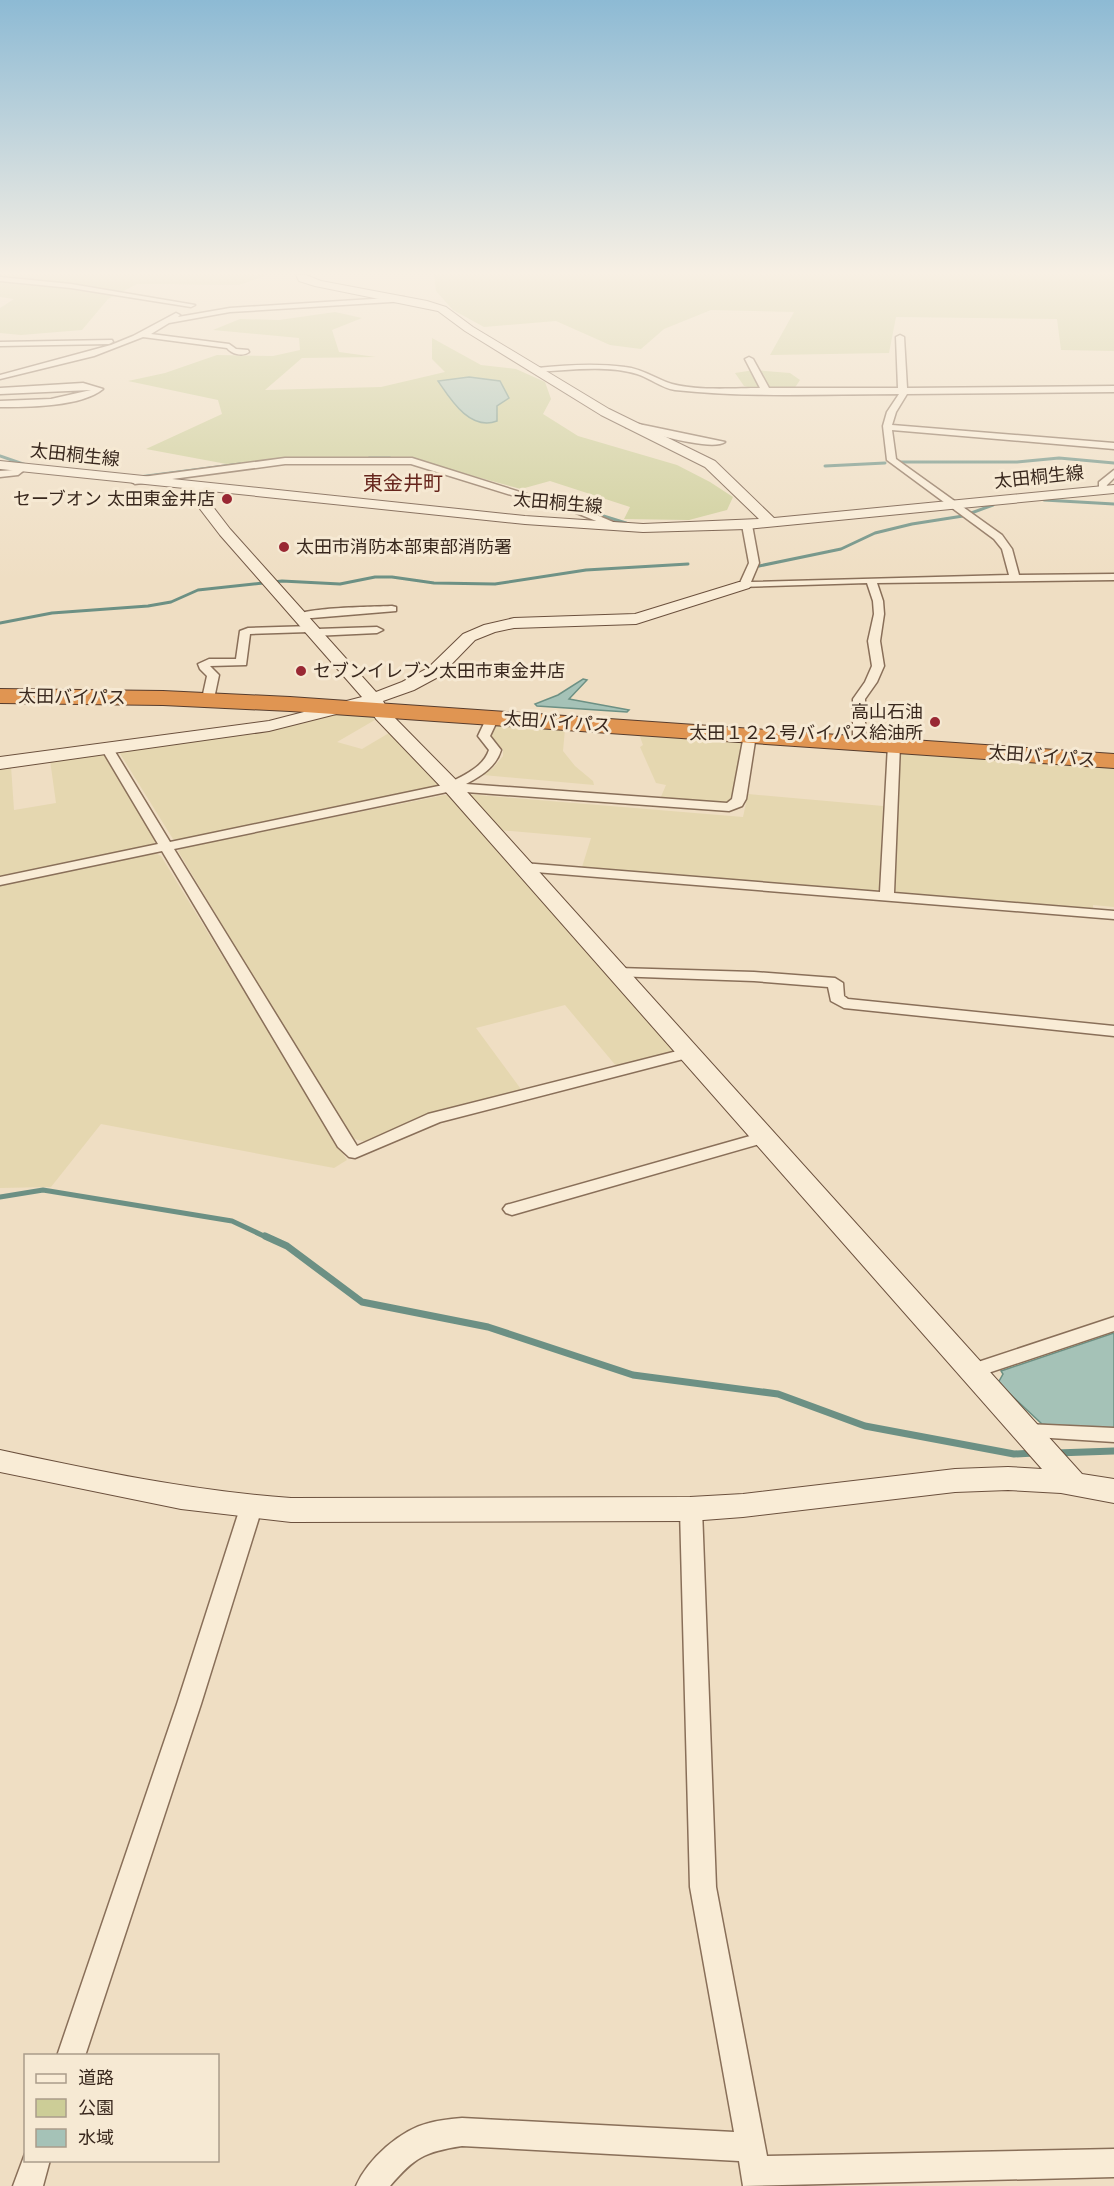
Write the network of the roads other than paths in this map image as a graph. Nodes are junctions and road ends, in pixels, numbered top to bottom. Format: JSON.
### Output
{"nodes":[{"id":1,"x":549,"y":377,"type":"edge"},
{"id":2,"x":651,"y":377,"type":"edge"},
{"id":3,"x":759,"y":377,"type":"edge"},
{"id":4,"x":902,"y":377,"type":"edge"},
{"id":5,"x":1114,"y":389,"type":"edge"},
{"id":6,"x":903,"y":390,"type":"junction"},
{"id":7,"x":0,"y":391,"type":"edge"},
{"id":8,"x":766,"y":391,"type":"junction"},
{"id":9,"x":64,"y":394,"type":"dead end"},
{"id":10,"x":0,"y":398,"type":"edge"},
{"id":11,"x":0,"y":404,"type":"edge"},
{"id":12,"x":629,"y":425,"type":"junction"},
{"id":13,"x":888,"y":427,"type":"junction"},
{"id":14,"x":721,"y":442,"type":"dead end"},
{"id":15,"x":1114,"y":446,"type":"edge"},
{"id":16,"x":0,"y":465,"type":"edge"},
{"id":17,"x":22,"y":468,"type":"junction"},
{"id":18,"x":1114,"y":473,"type":"edge"},
{"id":19,"x":0,"y":474,"type":"edge"},
{"id":20,"x":135,"y":481,"type":"junction"},
{"id":21,"x":191,"y":488,"type":"dead end"},
{"id":22,"x":1108,"y":490,"type":"edge"},
{"id":23,"x":955,"y":505,"type":"junction"},
{"id":24,"x":771,"y":523,"type":"junction"},
{"id":25,"x":747,"y":525,"type":"junction"},
{"id":26,"x":620,"y":527,"type":"junction"},
{"id":27,"x":1114,"y":577,"type":"edge"},
{"id":28,"x":1015,"y":579,"type":"junction"},
{"id":29,"x":871,"y":580,"type":"junction"},
{"id":30,"x":744,"y":585,"type":"junction"},
{"id":31,"x":392,"y":609,"type":"dead end"},
{"id":32,"x":309,"y":626,"type":"junction"},
{"id":33,"x":377,"y":630,"type":"dead end"},
{"id":34,"x":0,"y":690,"type":"edge"},
{"id":35,"x":209,"y":694,"type":"junction"},
{"id":36,"x":0,"y":696,"type":"edge"},
{"id":37,"x":373,"y":703,"type":"junction"},
{"id":38,"x":342,"y":708,"type":"junction"},
{"id":39,"x":493,"y":717,"type":"junction"},
{"id":40,"x":750,"y":735,"type":"junction"},
{"id":41,"x":859,"y":736,"type":"junction"},
{"id":42,"x":894,"y":746,"type":"junction"},
{"id":43,"x":107,"y":748,"type":"junction"},
{"id":44,"x":1114,"y":754,"type":"edge"},
{"id":45,"x":1114,"y":761,"type":"edge"},
{"id":46,"x":0,"y":763,"type":"edge"},
{"id":47,"x":452,"y":787,"type":"junction"},
{"id":48,"x":165,"y":846,"type":"junction"},
{"id":49,"x":523,"y":867,"type":"junction"},
{"id":50,"x":0,"y":881,"type":"edge"},
{"id":51,"x":887,"y":897,"type":"junction"},
{"id":52,"x":1114,"y":915,"type":"edge"},
{"id":53,"x":618,"y":973,"type":"junction"},
{"id":54,"x":1114,"y":1031,"type":"edge"},
{"id":55,"x":689,"y":1053,"type":"junction"},
{"id":56,"x":764,"y":1137,"type":"junction"},
{"id":57,"x":512,"y":1209,"type":"dead end"},
{"id":58,"x":1114,"y":1324,"type":"edge"},
{"id":59,"x":973,"y":1371,"type":"junction"},
{"id":60,"x":1114,"y":1435,"type":"edge"},
{"id":61,"x":1039,"y":1445,"type":"junction"},
{"id":62,"x":0,"y":1461,"type":"edge"},
{"id":63,"x":1073,"y":1484,"type":"junction"},
{"id":64,"x":1114,"y":1491,"type":"edge"},
{"id":65,"x":251,"y":1508,"type":"junction"},
{"id":66,"x":691,"y":1509,"type":"junction"},
{"id":67,"x":71,"y":2054,"type":"edge"},
{"id":68,"x":35,"y":2162,"type":"edge"},
{"id":69,"x":1114,"y":2163,"type":"edge"},
{"id":70,"x":756,"y":2168,"type":"edge"},
{"id":71,"x":28,"y":2186,"type":"edge"},
{"id":72,"x":371,"y":2186,"type":"edge"}],
"edges":[{"from":1,"to":12,"type":"street"},
{"from":2,"to":8,"type":"street"},
{"from":3,"to":8,"type":"street"},
{"from":4,"to":6,"type":"street"},
{"from":5,"to":6,"type":"street"},
{"from":6,"to":8,"type":"street"},
{"from":6,"to":13,"type":"street"},
{"from":7,"to":11,"type":"street"},
{"from":9,"to":10,"type":"street"},
{"from":12,"to":14,"type":"street"},
{"from":12,"to":24,"type":"street"},
{"from":13,"to":15,"type":"street"},
{"from":13,"to":23,"type":"street"},
{"from":16,"to":17,"type":"street","name":"太田桐生線"},
{"from":17,"to":19,"type":"street"},
{"from":17,"to":20,"type":"street","name":"太田桐生線"},
{"from":18,"to":22,"type":"street"},
{"from":20,"to":26,"type":"street","name":"太田桐生線"},
{"from":20,"to":26,"type":"street"},
{"from":21,"to":32,"type":"street"},
{"from":22,"to":23,"type":"street","name":"太田桐生線"},
{"from":23,"to":24,"type":"street","name":"太田桐生線"},
{"from":23,"to":28,"type":"street"},
{"from":24,"to":25,"type":"street","name":"太田桐生線"},
{"from":25,"to":26,"type":"street","name":"太田桐生線"},
{"from":25,"to":30,"type":"street"},
{"from":27,"to":28,"type":"street"},
{"from":28,"to":29,"type":"street"},
{"from":29,"to":30,"type":"street"},
{"from":29,"to":41,"type":"street"},
{"from":30,"to":37,"type":"street"},
{"from":31,"to":32,"type":"street"},
{"from":32,"to":33,"type":"street"},
{"from":32,"to":35,"type":"street"},
{"from":32,"to":37,"type":"street"},
{"from":34,"to":35,"type":"highway","name":"太田バイパス"},
{"from":35,"to":37,"type":"highway","name":"太田バイパス"},
{"from":36,"to":38,"type":"highway","name":"太田バイパス"},
{"from":37,"to":38,"type":"highway","name":"太田バイパス"},
{"from":37,"to":39,"type":"highway","name":"太田バイパス"},
{"from":37,"to":41,"type":"highway","name":"太田バイパス"},
{"from":37,"to":47,"type":"street"},
{"from":38,"to":43,"type":"street"},
{"from":39,"to":40,"type":"highway","name":"太田バイパス"},
{"from":39,"to":47,"type":"street"},
{"from":40,"to":42,"type":"highway","name":"太田バイパス"},
{"from":40,"to":47,"type":"street"},
{"from":41,"to":44,"type":"highway","name":"太田バイパス"},
{"from":42,"to":45,"type":"highway","name":"太田バイパス"},
{"from":42,"to":51,"type":"street"},
{"from":43,"to":46,"type":"street"},
{"from":43,"to":48,"type":"street"},
{"from":47,"to":48,"type":"street"},
{"from":47,"to":49,"type":"street"},
{"from":48,"to":50,"type":"street"},
{"from":48,"to":55,"type":"street"},
{"from":49,"to":51,"type":"street"},
{"from":49,"to":53,"type":"street"},
{"from":51,"to":52,"type":"street"},
{"from":53,"to":54,"type":"street"},
{"from":53,"to":55,"type":"street"},
{"from":55,"to":56,"type":"street"},
{"from":56,"to":57,"type":"street"},
{"from":56,"to":59,"type":"street"},
{"from":58,"to":59,"type":"street"},
{"from":59,"to":61,"type":"street"},
{"from":60,"to":61,"type":"street"},
{"from":61,"to":63,"type":"street"},
{"from":62,"to":65,"type":"street"},
{"from":63,"to":64,"type":"street"},
{"from":63,"to":66,"type":"street"},
{"from":65,"to":66,"type":"street"},
{"from":65,"to":67,"type":"street"},
{"from":66,"to":70,"type":"street"},
{"from":68,"to":71,"type":"street"},
{"from":69,"to":70,"type":"street"},
{"from":70,"to":72,"type":"street"}]}
